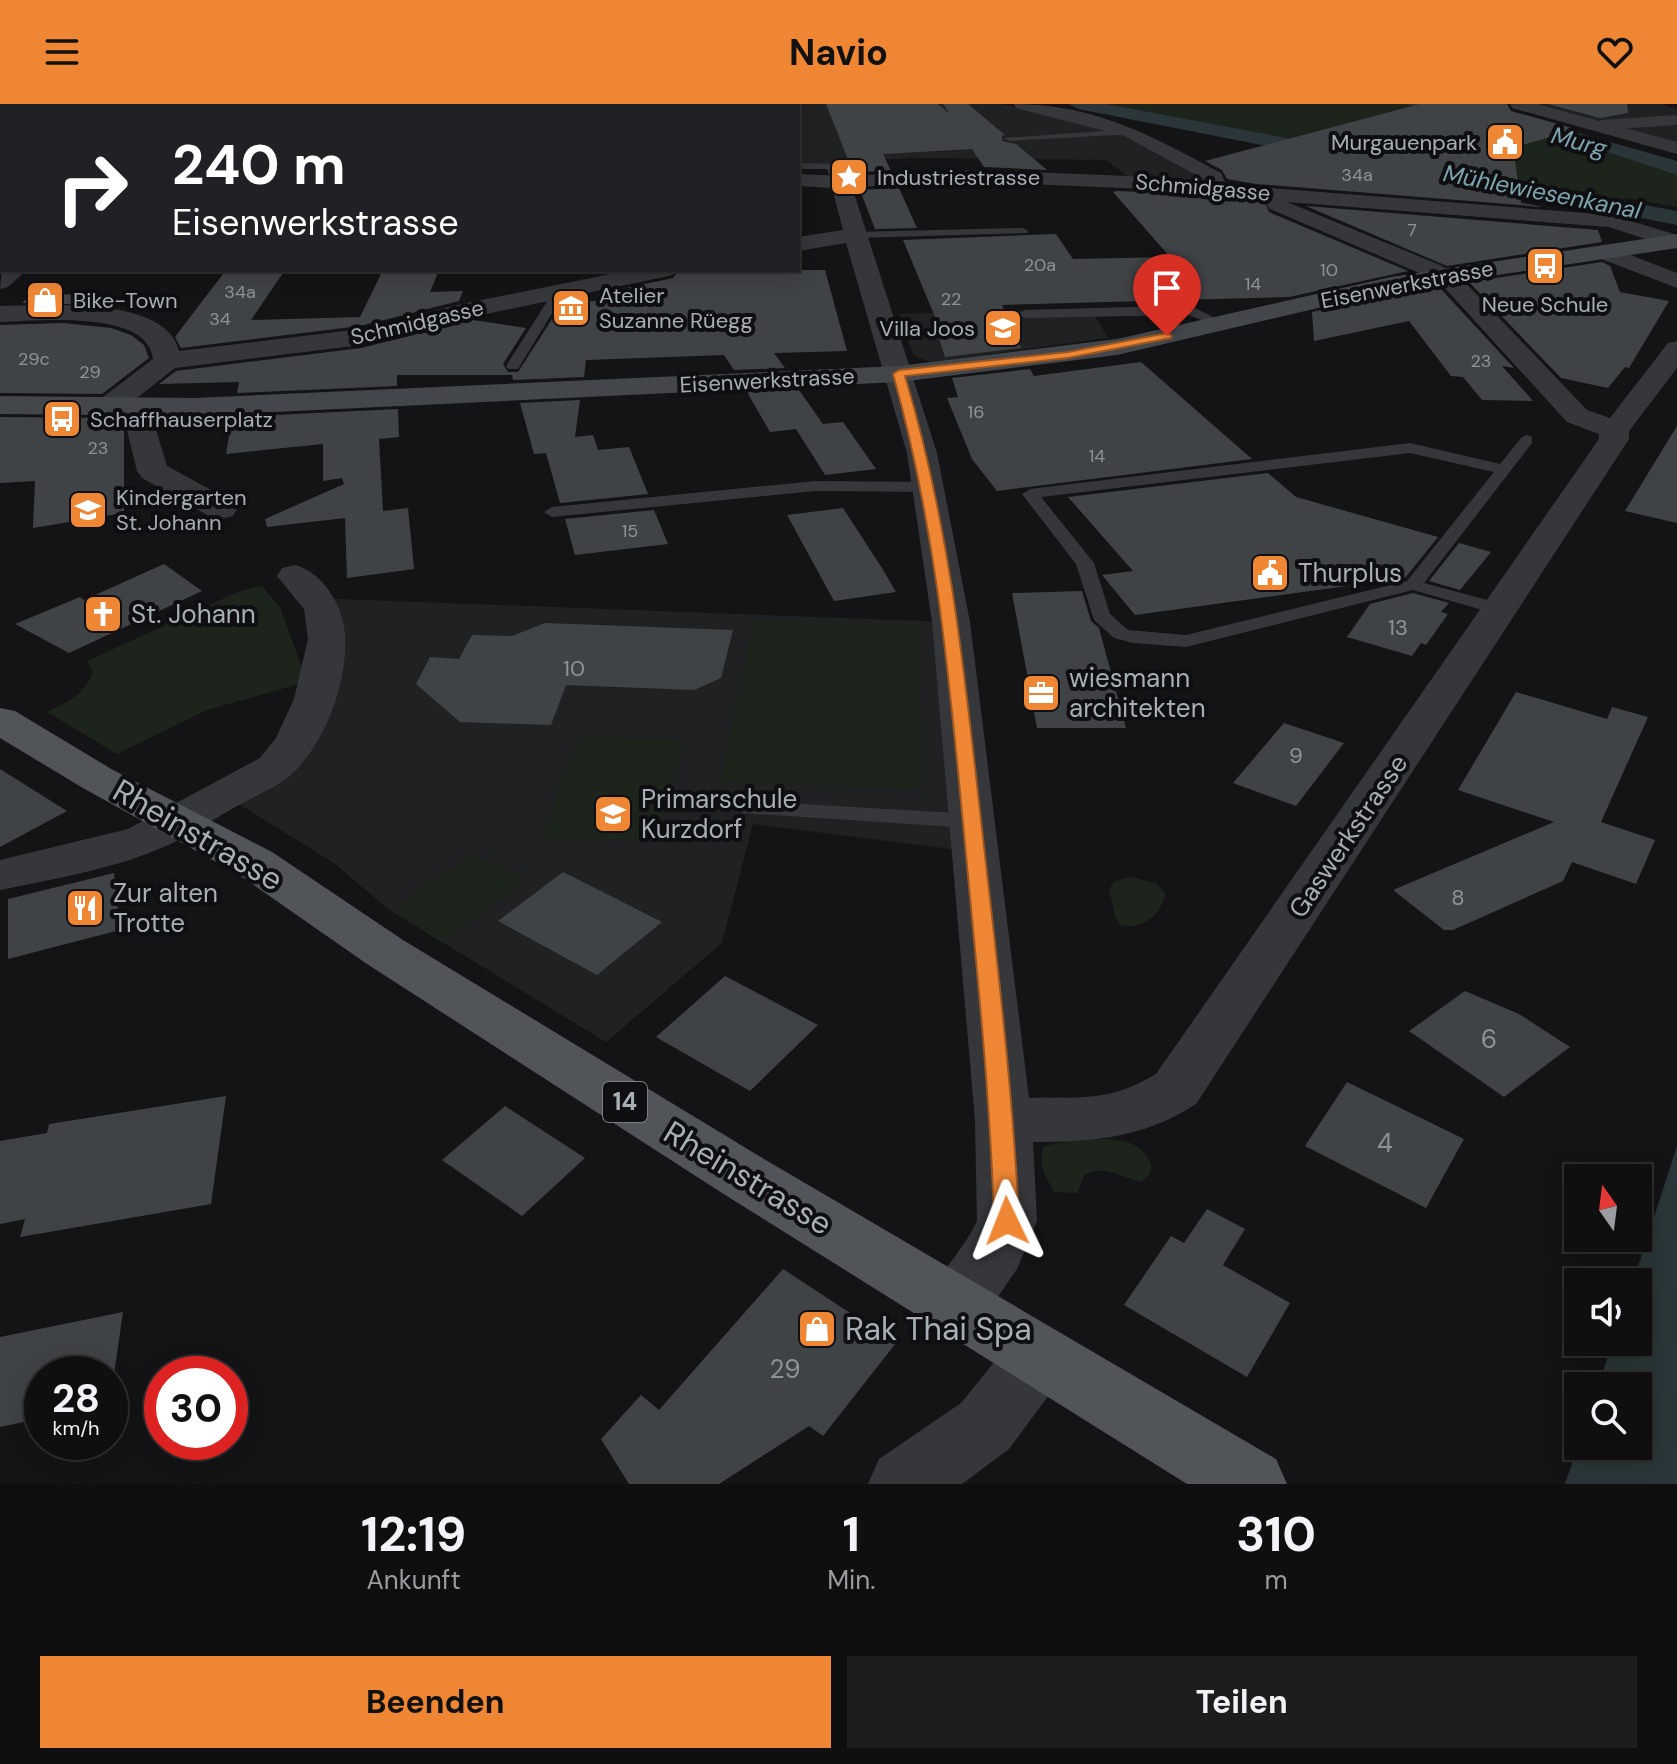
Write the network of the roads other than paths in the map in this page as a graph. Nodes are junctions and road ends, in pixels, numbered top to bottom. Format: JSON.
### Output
{"nodes":[{"id":1,"x":1022,"y":104,"type":"edge"},
{"id":2,"x":1518,"y":104,"type":"edge"},
{"id":3,"x":1677,"y":120,"type":"edge"},
{"id":4,"x":1602,"y":125,"type":"junction"},
{"id":5,"x":1130,"y":132,"type":"junction"},
{"id":6,"x":1009,"y":138,"type":"dead end"},
{"id":7,"x":1677,"y":148,"type":"edge"},
{"id":8,"x":800,"y":166,"type":"edge"},
{"id":9,"x":800,"y":180,"type":"edge"},
{"id":10,"x":841,"y":182,"type":"junction"},
{"id":11,"x":1216,"y":186,"type":"junction"},
{"id":12,"x":1256,"y":193,"type":"junction"},
{"id":13,"x":1023,"y":231,"type":"dead end"},
{"id":14,"x":855,"y":235,"type":"junction"},
{"id":15,"x":1675,"y":241,"type":"edge"},
{"id":16,"x":800,"y":244,"type":"edge"},
{"id":17,"x":1604,"y":252,"type":"junction"},
{"id":18,"x":1431,"y":270,"type":"junction"},
{"id":19,"x":654,"y":272,"type":"edge"},
{"id":20,"x":1677,"y":281,"type":"edge"},
{"id":21,"x":559,"y":292,"type":"junction"},
{"id":22,"x":0,"y":314,"type":"edge"},
{"id":23,"x":1024,"y":314,"type":"dead end"},
{"id":24,"x":1221,"y":324,"type":"junction"},
{"id":25,"x":1677,"y":349,"type":"edge"},
{"id":26,"x":167,"y":361,"type":"junction"},
{"id":27,"x":513,"y":366,"type":"dead end"},
{"id":28,"x":899,"y":374,"type":"junction"},
{"id":29,"x":0,"y":405,"type":"edge"},
{"id":30,"x":97,"y":406,"type":"junction"},
{"id":31,"x":150,"y":407,"type":"junction"},
{"id":32,"x":0,"y":415,"type":"edge"},
{"id":33,"x":1614,"y":429,"type":"junction"},
{"id":34,"x":1527,"y":440,"type":"dead end"},
{"id":35,"x":1504,"y":470,"type":"junction"},
{"id":36,"x":928,"y":487,"type":"junction"},
{"id":37,"x":221,"y":509,"type":"dead end"},
{"id":38,"x":552,"y":512,"type":"dead end"},
{"id":39,"x":295,"y":576,"type":"dead end"},
{"id":40,"x":1413,"y":585,"type":"junction"},
{"id":41,"x":1500,"y":609,"type":"junction"},
{"id":42,"x":0,"y":720,"type":"edge"},
{"id":43,"x":751,"y":808,"type":"dead end"},
{"id":44,"x":180,"y":820,"type":"junction"},
{"id":45,"x":972,"y":821,"type":"junction"},
{"id":46,"x":0,"y":875,"type":"edge"},
{"id":47,"x":1003,"y":1121,"type":"junction"},
{"id":48,"x":956,"y":1304,"type":"junction"},
{"id":49,"x":1040,"y":1355,"type":"junction"},
{"id":50,"x":904,"y":1484,"type":"edge"},
{"id":51,"x":1251,"y":1484,"type":"edge"}],
"edges":[{"from":1,"to":5,"type":"street"},
{"from":2,"to":4,"type":"street"},
{"from":3,"to":4,"type":"street"},
{"from":4,"to":7,"type":"street"},
{"from":5,"to":6,"type":"lane"},
{"from":5,"to":11,"type":"street"},
{"from":8,"to":10,"type":"lane"},
{"from":9,"to":10,"type":"street","name":"Schmidgasse"},
{"from":10,"to":11,"type":"street","name":"Schmidgasse"},
{"from":10,"to":14,"type":"street"},
{"from":11,"to":12,"type":"street","name":"Schmidgasse"},
{"from":12,"to":15,"type":"street","name":"Schmidgasse"},
{"from":12,"to":18,"type":"street"},
{"from":13,"to":14,"type":"lane"},
{"from":14,"to":16,"type":"street"},
{"from":14,"to":28,"type":"street"},
{"from":15,"to":17,"type":"main road","name":"Eisenwerkstrasse"},
{"from":17,"to":18,"type":"main road","name":"Eisenwerkstrasse"},
{"from":17,"to":20,"type":"street"},
{"from":18,"to":24,"type":"main road","name":"Eisenwerkstrasse"},
{"from":18,"to":33,"type":"street"},
{"from":19,"to":21,"type":"street","name":"Schmidgasse"},
{"from":21,"to":26,"type":"street","name":"Schmidgasse"},
{"from":21,"to":27,"type":"lane"},
{"from":22,"to":26,"type":"street"},
{"from":23,"to":24,"type":"lane"},
{"from":24,"to":28,"type":"main road","name":"Eisenwerkstrasse"},
{"from":25,"to":33,"type":"street","name":"Gaswerkstrasse"},
{"from":26,"to":30,"type":"street"},
{"from":28,"to":31,"type":"main road","name":"Eisenwerkstrasse"},
{"from":28,"to":36,"type":"street"},
{"from":29,"to":30,"type":"main road","name":"Eisenwerkstrasse"},
{"from":30,"to":31,"type":"main road","name":"Eisenwerkstrasse"},
{"from":30,"to":32,"type":"main road","name":"Eisenwerkstrasse"},
{"from":31,"to":37,"type":"street"},
{"from":33,"to":41,"type":"street","name":"Gaswerkstrasse"},
{"from":34,"to":35,"type":"lane"},
{"from":35,"to":40,"type":"lane"},
{"from":35,"to":40,"type":"lane"},
{"from":36,"to":38,"type":"lane"},
{"from":36,"to":45,"type":"street"},
{"from":39,"to":44,"type":"street"},
{"from":40,"to":41,"type":"lane"},
{"from":41,"to":47,"type":"street","name":"Gaswerkstrasse"},
{"from":42,"to":44,"type":"main road","name":"Rheinstrasse","number":"14"},
{"from":43,"to":45,"type":"lane"},
{"from":44,"to":46,"type":"street"},
{"from":44,"to":48,"type":"main road","name":"Rheinstrasse","number":"14"},
{"from":45,"to":47,"type":"street"},
{"from":47,"to":48,"type":"street"},
{"from":48,"to":49,"type":"main road","name":"Rheinstrasse","number":"14"},
{"from":49,"to":50,"type":"street"},
{"from":49,"to":51,"type":"main road","name":"Rheinstrasse","number":"14"}]}
